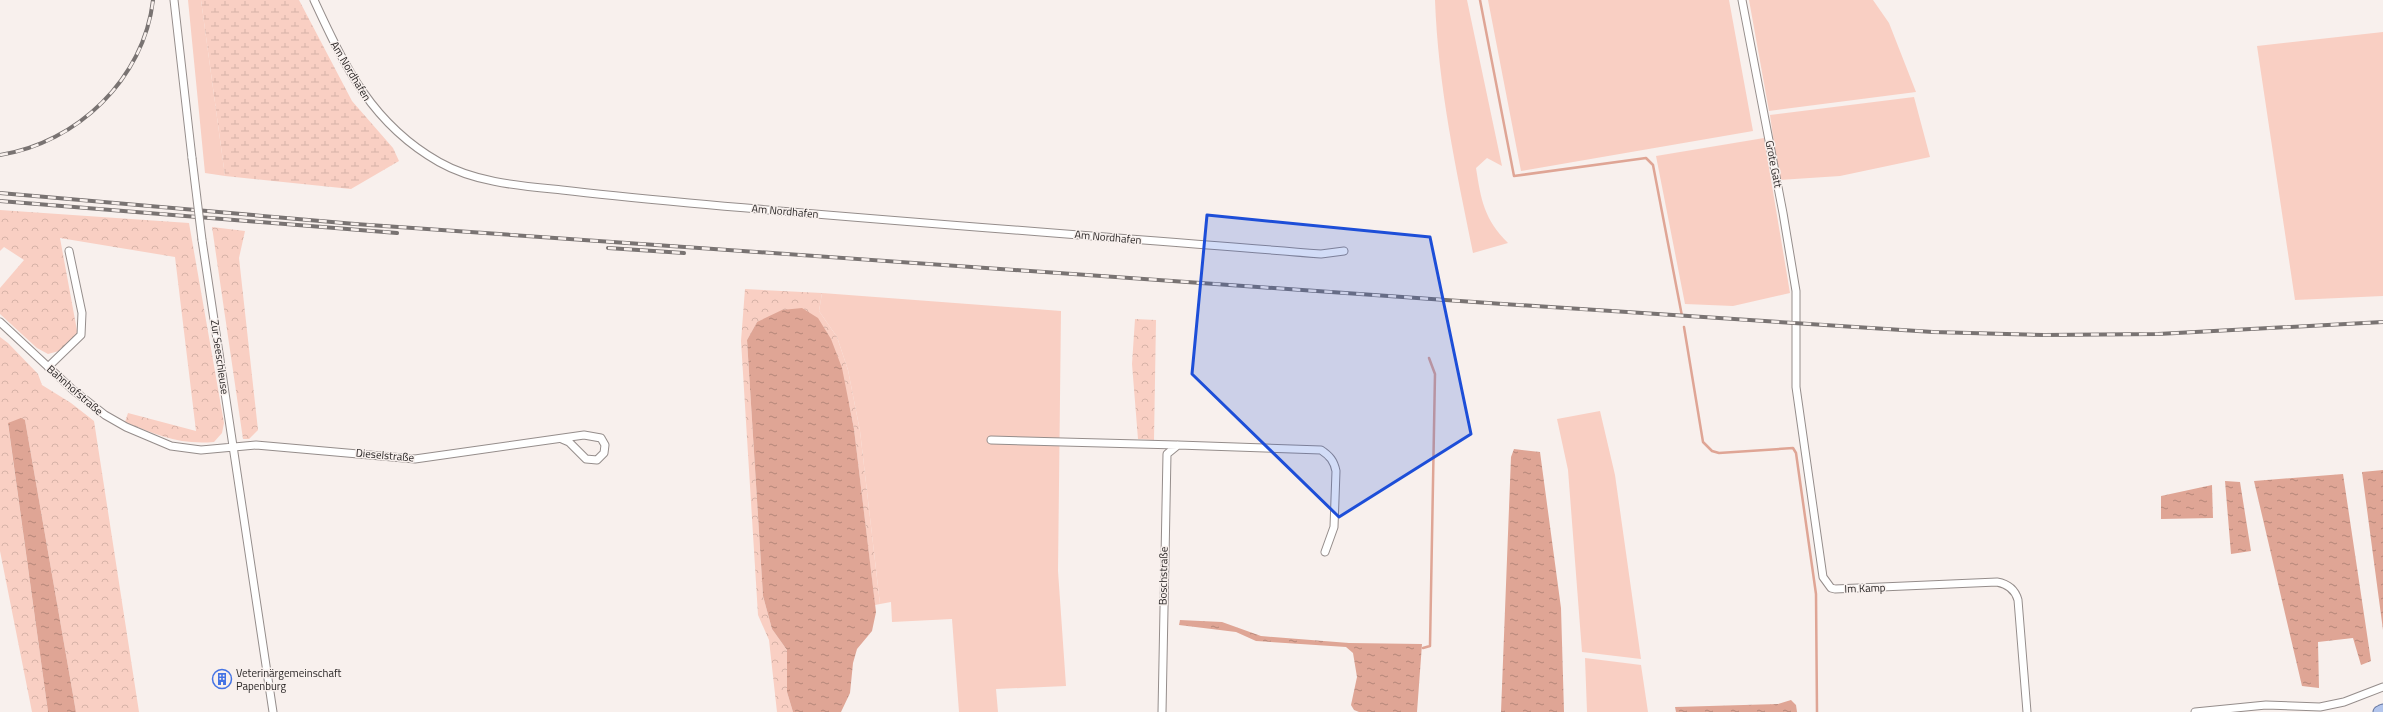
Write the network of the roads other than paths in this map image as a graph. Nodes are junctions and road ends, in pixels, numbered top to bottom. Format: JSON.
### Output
{"nodes":[{"id":1,"x":174,"y":0,"type":"edge"},
{"id":2,"x":314,"y":0,"type":"edge"},
{"id":3,"x":1742,"y":0,"type":"edge"},
{"id":4,"x":69,"y":251,"type":"dead end"},
{"id":5,"x":1344,"y":251,"type":"dead end"},
{"id":6,"x":0,"y":322,"type":"edge"},
{"id":7,"x":1797,"y":329,"type":"joint"},
{"id":8,"x":48,"y":366,"type":"junction"},
{"id":9,"x":562,"y":439,"type":"junction"},
{"id":10,"x":991,"y":440,"type":"dead end"},
{"id":11,"x":1178,"y":445,"type":"junction"},
{"id":12,"x":232,"y":447,"type":"junction"},
{"id":13,"x":1325,"y":552,"type":"dead end"},
{"id":14,"x":2383,"y":687,"type":"edge"},
{"id":15,"x":2383,"y":710,"type":"edge"},
{"id":16,"x":273,"y":712,"type":"edge"},
{"id":17,"x":1162,"y":712,"type":"edge"},
{"id":18,"x":2027,"y":712,"type":"edge"},
{"id":19,"x":2195,"y":712,"type":"edge"},
{"id":20,"x":2379,"y":712,"type":"edge"}],
"edges":[{"from":1,"to":12,"type":"street","name":"Zur Seeschleuse","bridge":true},
{"from":2,"to":5,"type":"street","name":"Am Nordhafen"},
{"from":3,"to":7,"type":"street","name":"Grote Gatt"},
{"from":4,"to":8,"type":"street"},
{"from":6,"to":8,"type":"street","name":"Bahnhofstraße"},
{"from":7,"to":18,"type":"street","name":"Im Kamp"},
{"from":8,"to":12,"type":"street","name":"Bahnhofstraße"},
{"from":9,"to":9,"type":"street","name":"Dieselstraße"},
{"from":9,"to":12,"type":"street","name":"Dieselstraße"},
{"from":10,"to":11,"type":"street"},
{"from":11,"to":13,"type":"street"},
{"from":11,"to":17,"type":"street","name":"Boschstraße"},
{"from":12,"to":16,"type":"street","name":"Zur Seeschleuse"},
{"from":14,"to":19,"type":"street"},
{"from":15,"to":20,"type":"main road"}]}
